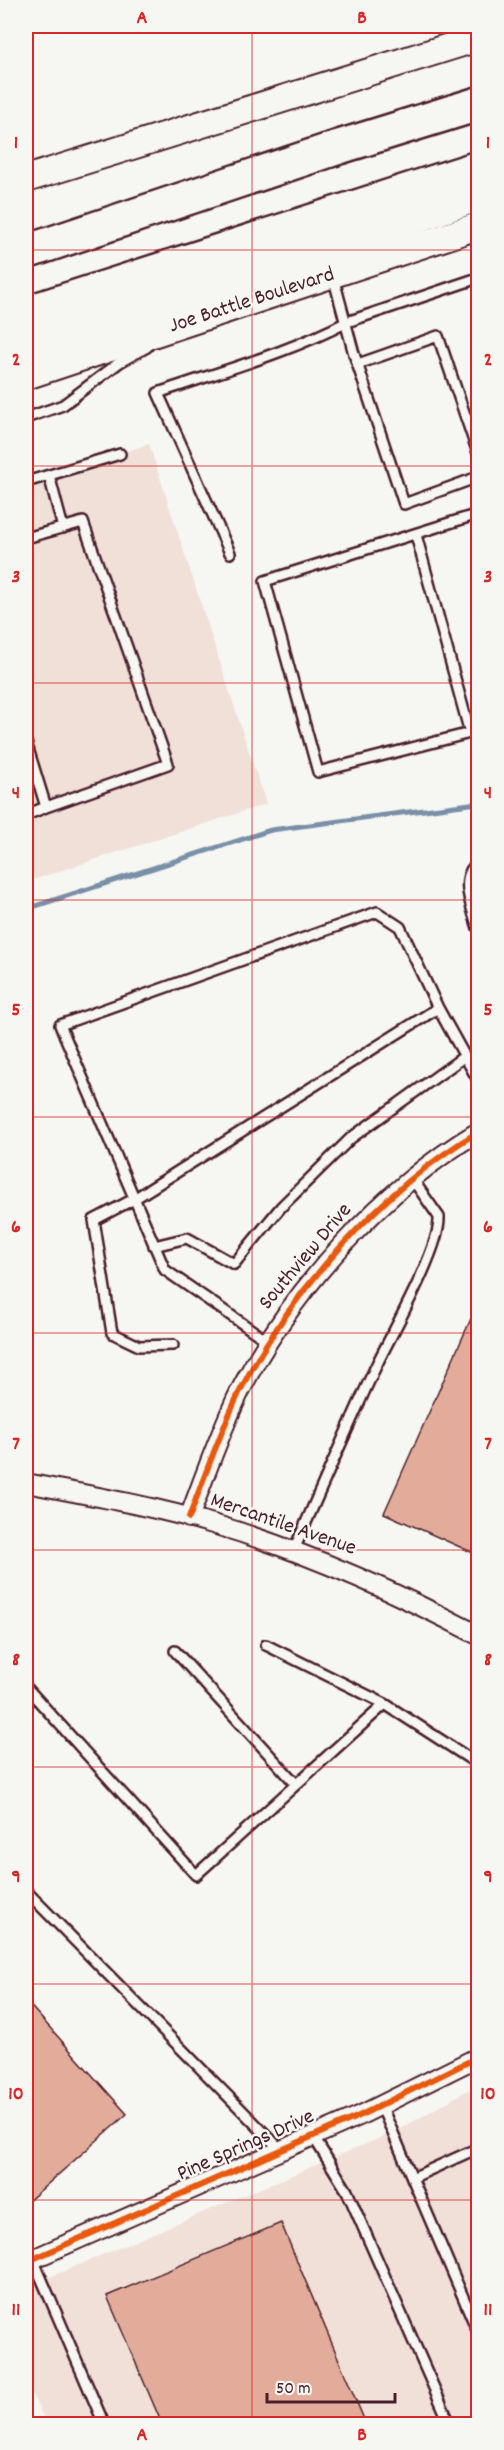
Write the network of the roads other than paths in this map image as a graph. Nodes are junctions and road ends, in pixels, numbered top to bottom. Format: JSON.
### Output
{"nodes":[{"id":1,"x":478,"y":38,"type":"edge"},
{"id":2,"x":478,"y":104,"type":"edge"},
{"id":3,"x":339,"y":147,"type":"junction"},
{"id":4,"x":478,"y":168,"type":"edge"},
{"id":5,"x":26,"y":179,"type":"edge"},
{"id":6,"x":478,"y":194,"type":"edge"},
{"id":7,"x":478,"y":226,"type":"edge"},
{"id":8,"x":26,"y":228,"type":"edge"},
{"id":9,"x":26,"y":252,"type":"edge"},
{"id":10,"x":332,"y":274,"type":"junction"},
{"id":11,"x":478,"y":278,"type":"edge"},
{"id":12,"x":26,"y":313,"type":"edge"},
{"id":13,"x":199,"y":319,"type":"junction"},
{"id":14,"x":346,"y":322,"type":"junction"},
{"id":15,"x":26,"y":346,"type":"edge"},
{"id":16,"x":358,"y":364,"type":"junction"},
{"id":17,"x":26,"y":376,"type":"edge"},
{"id":18,"x":26,"y":418,"type":"edge"},
{"id":19,"x":478,"y":453,"type":"edge"},
{"id":20,"x":120,"y":454,"type":"dead end"},
{"id":21,"x":49,"y":475,"type":"junction"},
{"id":22,"x":478,"y":477,"type":"edge"},
{"id":23,"x":26,"y":482,"type":"edge"},
{"id":24,"x":478,"y":514,"type":"edge"},
{"id":25,"x":63,"y":528,"type":"junction"},
{"id":26,"x":416,"y":535,"type":"junction"},
{"id":27,"x":26,"y":538,"type":"edge"},
{"id":28,"x":230,"y":553,"type":"dead end"},
{"id":29,"x":474,"y":734,"type":"edge"},
{"id":30,"x":26,"y":742,"type":"edge"},
{"id":31,"x":46,"y":807,"type":"junction"},
{"id":32,"x":26,"y":815,"type":"edge"},
{"id":33,"x":478,"y":862,"type":"edge"},
{"id":34,"x":478,"y":928,"type":"edge"},
{"id":35,"x":438,"y":1008,"type":"junction"},
{"id":36,"x":465,"y":1056,"type":"junction"},
{"id":37,"x":478,"y":1080,"type":"edge"},
{"id":38,"x":478,"y":1132,"type":"edge"},
{"id":39,"x":413,"y":1180,"type":"junction"},
{"id":40,"x":134,"y":1199,"type":"junction"},
{"id":41,"x":154,"y":1246,"type":"junction"},
{"id":42,"x":269,"y":1342,"type":"junction"},
{"id":43,"x":173,"y":1345,"type":"dead end"},
{"id":44,"x":26,"y":1483,"type":"edge"},
{"id":45,"x":189,"y":1518,"type":"junction"},
{"id":46,"x":293,"y":1552,"type":"junction"},
{"id":47,"x":478,"y":1635,"type":"edge"},
{"id":48,"x":266,"y":1645,"type":"dead end"},
{"id":49,"x":175,"y":1651,"type":"dead end"},
{"id":50,"x":26,"y":1687,"type":"edge"},
{"id":51,"x":385,"y":1704,"type":"junction"},
{"id":52,"x":478,"y":1764,"type":"edge"},
{"id":53,"x":296,"y":1784,"type":"junction"},
{"id":54,"x":26,"y":1891,"type":"edge"},
{"id":55,"x":478,"y":2057,"type":"edge"},
{"id":56,"x":381,"y":2105,"type":"junction"},
{"id":57,"x":313,"y":2136,"type":"junction"},
{"id":58,"x":478,"y":2148,"type":"edge"},
{"id":59,"x":281,"y":2150,"type":"junction"},
{"id":60,"x":412,"y":2178,"type":"junction"},
{"id":61,"x":29,"y":2261,"type":"edge"},
{"id":62,"x":478,"y":2332,"type":"edge"},
{"id":63,"x":104,"y":2424,"type":"edge"},
{"id":64,"x":450,"y":2424,"type":"edge"}],
"edges":[{"from":1,"to":5,"type":"main road"},
{"from":2,"to":3,"type":"highway"},
{"from":3,"to":8,"type":"highway"},
{"from":3,"to":9,"type":"highway"},
{"from":4,"to":12,"type":"highway"},
{"from":6,"to":15,"type":"highway"},
{"from":7,"to":10,"type":"main road","name":"Joe Battle Boulevard"},
{"from":10,"to":13,"type":"main road","name":"Joe Battle Boulevard"},
{"from":10,"to":14,"type":"lane"},
{"from":11,"to":14,"type":"lane"},
{"from":13,"to":17,"type":"main road","name":"Joe Battle Boulevard"},
{"from":13,"to":18,"type":"lane"},
{"from":14,"to":16,"type":"lane"},
{"from":14,"to":28,"type":"lane"},
{"from":16,"to":19,"type":"lane"},
{"from":16,"to":22,"type":"lane"},
{"from":20,"to":21,"type":"lane"},
{"from":21,"to":23,"type":"lane"},
{"from":21,"to":25,"type":"lane"},
{"from":24,"to":26,"type":"lane"},
{"from":25,"to":27,"type":"lane"},
{"from":25,"to":31,"type":"lane"},
{"from":26,"to":29,"type":"lane"},
{"from":26,"to":29,"type":"lane"},
{"from":30,"to":31,"type":"lane"},
{"from":31,"to":32,"type":"lane"},
{"from":33,"to":34,"type":"lane"},
{"from":35,"to":36,"type":"lane"},
{"from":35,"to":40,"type":"lane"},
{"from":35,"to":40,"type":"lane"},
{"from":36,"to":37,"type":"lane"},
{"from":36,"to":41,"type":"lane"},
{"from":38,"to":39,"type":"street","name":"Southview Drive"},
{"from":39,"to":42,"type":"street","name":"Southview Drive"},
{"from":39,"to":46,"type":"lane"},
{"from":40,"to":41,"type":"lane"},
{"from":40,"to":43,"type":"lane"},
{"from":41,"to":42,"type":"lane"},
{"from":42,"to":45,"type":"street","name":"Southview Drive"},
{"from":44,"to":45,"type":"street","name":"Mercantile Avenue"},
{"from":45,"to":46,"type":"street","name":"Mercantile Avenue"},
{"from":46,"to":47,"type":"street","name":"Mercantile Avenue"},
{"from":48,"to":51,"type":"lane"},
{"from":49,"to":53,"type":"lane"},
{"from":50,"to":53,"type":"lane"},
{"from":51,"to":52,"type":"lane"},
{"from":51,"to":53,"type":"lane"},
{"from":54,"to":59,"type":"lane"},
{"from":55,"to":56,"type":"street","name":"Pine Springs Drive"},
{"from":56,"to":57,"type":"street","name":"Pine Springs Drive"},
{"from":56,"to":60,"type":"lane"},
{"from":57,"to":59,"type":"street","name":"Pine Springs Drive"},
{"from":57,"to":64,"type":"lane"},
{"from":58,"to":60,"type":"lane"},
{"from":59,"to":61,"type":"street","name":"Pine Springs Drive"},
{"from":60,"to":62,"type":"lane"},
{"from":61,"to":63,"type":"lane"}]}
